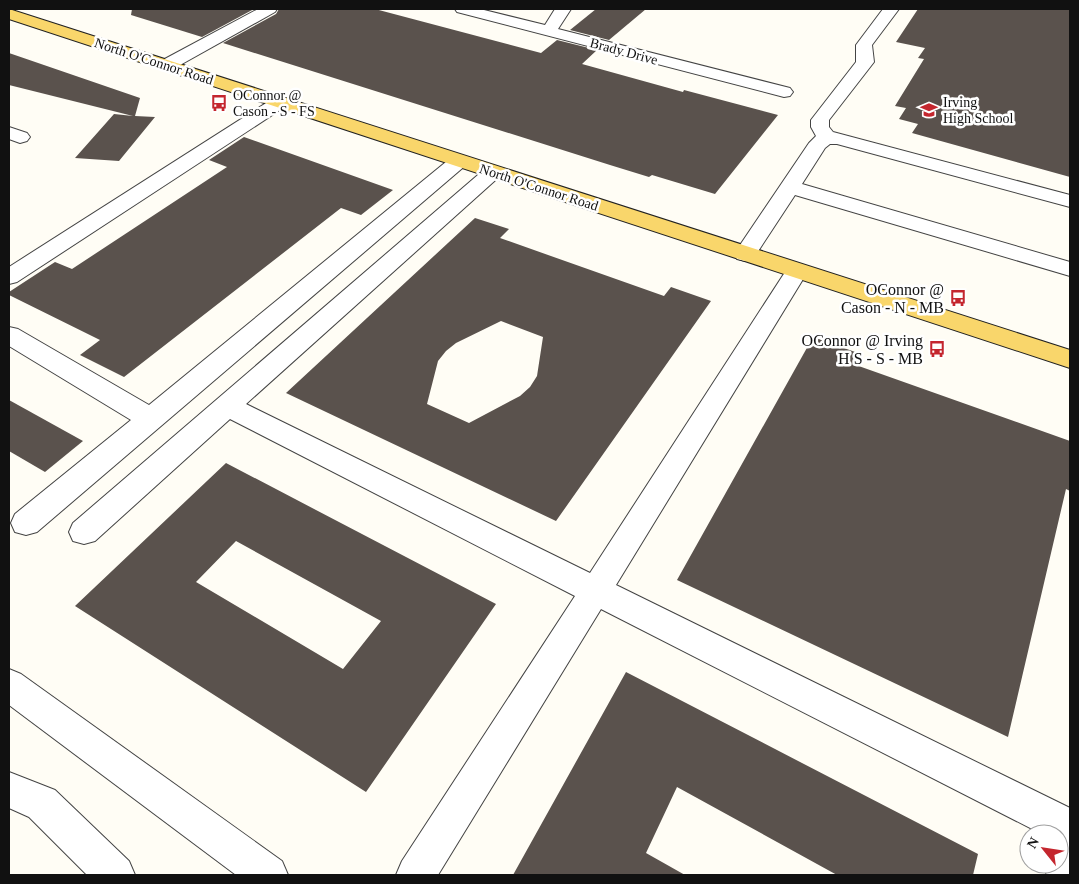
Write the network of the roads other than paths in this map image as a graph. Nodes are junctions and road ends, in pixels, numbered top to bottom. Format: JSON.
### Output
{"nodes":[{"id":1,"x":269,"y":9,"type":"edge"},
{"id":2,"x":463,"y":9,"type":"edge"},
{"id":3,"x":563,"y":9,"type":"edge"},
{"id":4,"x":891,"y":9,"type":"edge"},
{"id":5,"x":9,"y":14,"type":"edge"},
{"id":6,"x":548,"y":31,"type":"junction"},
{"id":7,"x":166,"y":65,"type":"junction"},
{"id":8,"x":784,"y":92,"type":"dead end"},
{"id":9,"x":280,"y":102,"type":"junction"},
{"id":10,"x":827,"y":138,"type":"junction"},
{"id":11,"x":460,"y":161,"type":"junction"},
{"id":12,"x":493,"y":172,"type":"junction"},
{"id":13,"x":790,"y":187,"type":"junction"},
{"id":14,"x":1070,"y":201,"type":"edge"},
{"id":15,"x":745,"y":254,"type":"junction"},
{"id":16,"x":1070,"y":269,"type":"edge"},
{"id":17,"x":797,"y":271,"type":"junction"},
{"id":18,"x":9,"y":277,"type":"edge"},
{"id":19,"x":9,"y":335,"type":"edge"},
{"id":20,"x":1070,"y":359,"type":"edge"},
{"id":21,"x":226,"y":406,"type":"junction"},
{"id":22,"x":150,"y":419,"type":"junction"},
{"id":23,"x":26,"y":523,"type":"dead end"},
{"id":24,"x":84,"y":532,"type":"dead end"},
{"id":25,"x":596,"y":590,"type":"junction"},
{"id":26,"x":9,"y":685,"type":"edge"},
{"id":27,"x":9,"y":790,"type":"edge"},
{"id":28,"x":1070,"y":828,"type":"edge"},
{"id":29,"x":1070,"y":850,"type":"edge"},
{"id":30,"x":115,"y":875,"type":"edge"},
{"id":31,"x":268,"y":875,"type":"edge"},
{"id":32,"x":416,"y":875,"type":"edge"},
{"id":33,"x":1066,"y":875,"type":"edge"}],
"edges":[{"from":1,"to":7,"type":"street"},
{"from":2,"to":6,"type":"street","name":"Brady Drive"},
{"from":3,"to":6,"type":"street"},
{"from":4,"to":10,"type":"street"},
{"from":5,"to":7,"type":"main road","name":"North O'Connor Road"},
{"from":6,"to":8,"type":"street","name":"Brady Drive"},
{"from":7,"to":9,"type":"main road","name":"North O'Connor Road"},
{"from":9,"to":11,"type":"main road","name":"North O'Connor Road"},
{"from":9,"to":18,"type":"street"},
{"from":10,"to":13,"type":"street"},
{"from":10,"to":14,"type":"street"},
{"from":11,"to":12,"type":"main road","name":"North O'Connor Road"},
{"from":11,"to":22,"type":"street"},
{"from":12,"to":15,"type":"main road","name":"North O'Connor Road"},
{"from":12,"to":21,"type":"street"},
{"from":13,"to":15,"type":"street"},
{"from":13,"to":16,"type":"street"},
{"from":15,"to":17,"type":"main road","name":"North O'Connor Road"},
{"from":17,"to":20,"type":"main road","name":"North O'Connor Road"},
{"from":17,"to":25,"type":"street"},
{"from":19,"to":22,"type":"street"},
{"from":21,"to":24,"type":"street"},
{"from":21,"to":25,"type":"street"},
{"from":22,"to":23,"type":"street"},
{"from":25,"to":28,"type":"street"},
{"from":25,"to":32,"type":"street"},
{"from":26,"to":31,"type":"street"},
{"from":27,"to":30,"type":"street"},
{"from":29,"to":33,"type":"street"}]}
